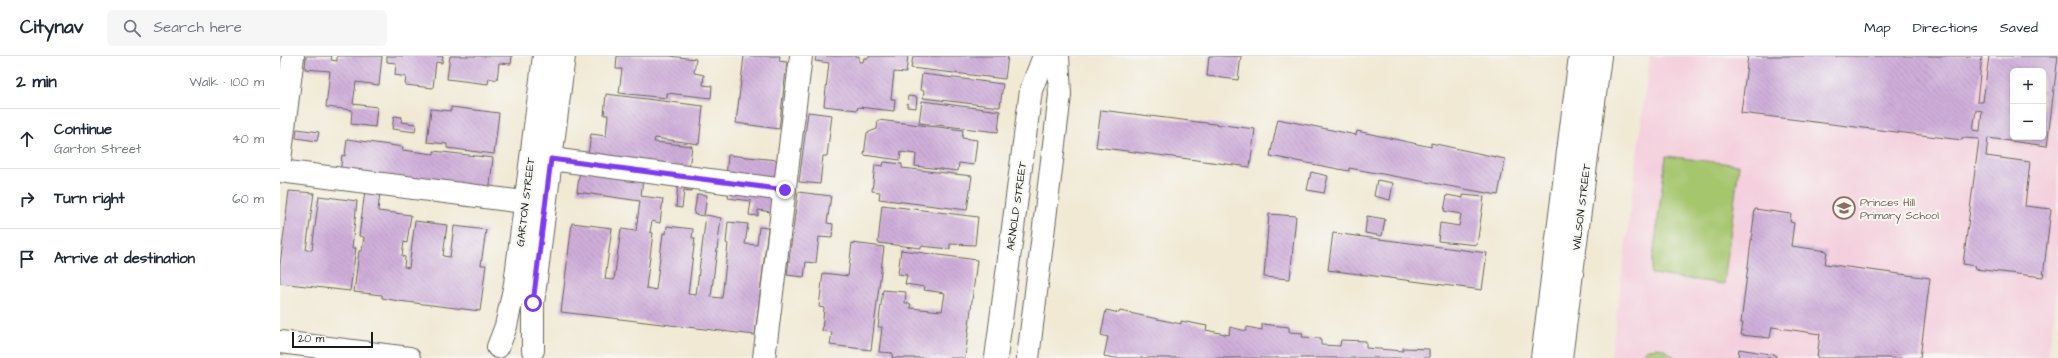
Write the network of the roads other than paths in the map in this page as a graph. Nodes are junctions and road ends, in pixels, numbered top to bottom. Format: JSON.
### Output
{"nodes":[{"id":1,"x":293,"y":56,"type":"edge"},
{"id":2,"x":544,"y":56,"type":"edge"},
{"id":3,"x":564,"y":56,"type":"edge"},
{"id":4,"x":802,"y":56,"type":"edge"},
{"id":5,"x":1044,"y":56,"type":"edge"},
{"id":6,"x":1058,"y":56,"type":"edge"},
{"id":7,"x":1580,"y":56,"type":"edge"},
{"id":8,"x":1600,"y":56,"type":"edge"},
{"id":9,"x":541,"y":158,"type":"junction"},
{"id":10,"x":280,"y":160,"type":"edge"},
{"id":11,"x":280,"y":172,"type":"edge"},
{"id":12,"x":785,"y":190,"type":"junction"},
{"id":13,"x":535,"y":204,"type":"junction"},
{"id":14,"x":280,"y":342,"type":"edge"},
{"id":15,"x":493,"y":352,"type":"edge"},
{"id":16,"x":537,"y":356,"type":"edge"},
{"id":17,"x":409,"y":358,"type":"edge"},
{"id":18,"x":764,"y":358,"type":"edge"},
{"id":19,"x":996,"y":358,"type":"edge"},
{"id":20,"x":1028,"y":358,"type":"edge"},
{"id":21,"x":1542,"y":358,"type":"edge"},
{"id":22,"x":1561,"y":358,"type":"edge"}],
"edges":[{"from":1,"to":10,"type":"street"},
{"from":2,"to":9,"type":"street","name":"GARTON STREET"},
{"from":3,"to":9,"type":"street","name":"GARTON STREET"},
{"from":4,"to":12,"type":"street"},
{"from":5,"to":19,"type":"street","name":"ARNOLD STREET"},
{"from":6,"to":20,"type":"street"},
{"from":7,"to":21,"type":"street","name":"WILSON STREET"},
{"from":8,"to":22,"type":"street","name":"WILSON STREET"},
{"from":9,"to":12,"type":"street"},
{"from":9,"to":13,"type":"street","name":"GARTON STREET"},
{"from":11,"to":13,"type":"street"},
{"from":12,"to":18,"type":"street"},
{"from":13,"to":15,"type":"street","name":"GARTON STREET"},
{"from":13,"to":16,"type":"street","name":"GARTON STREET"},
{"from":14,"to":17,"type":"street"},
{"from":15,"to":16,"type":"street"}]}
